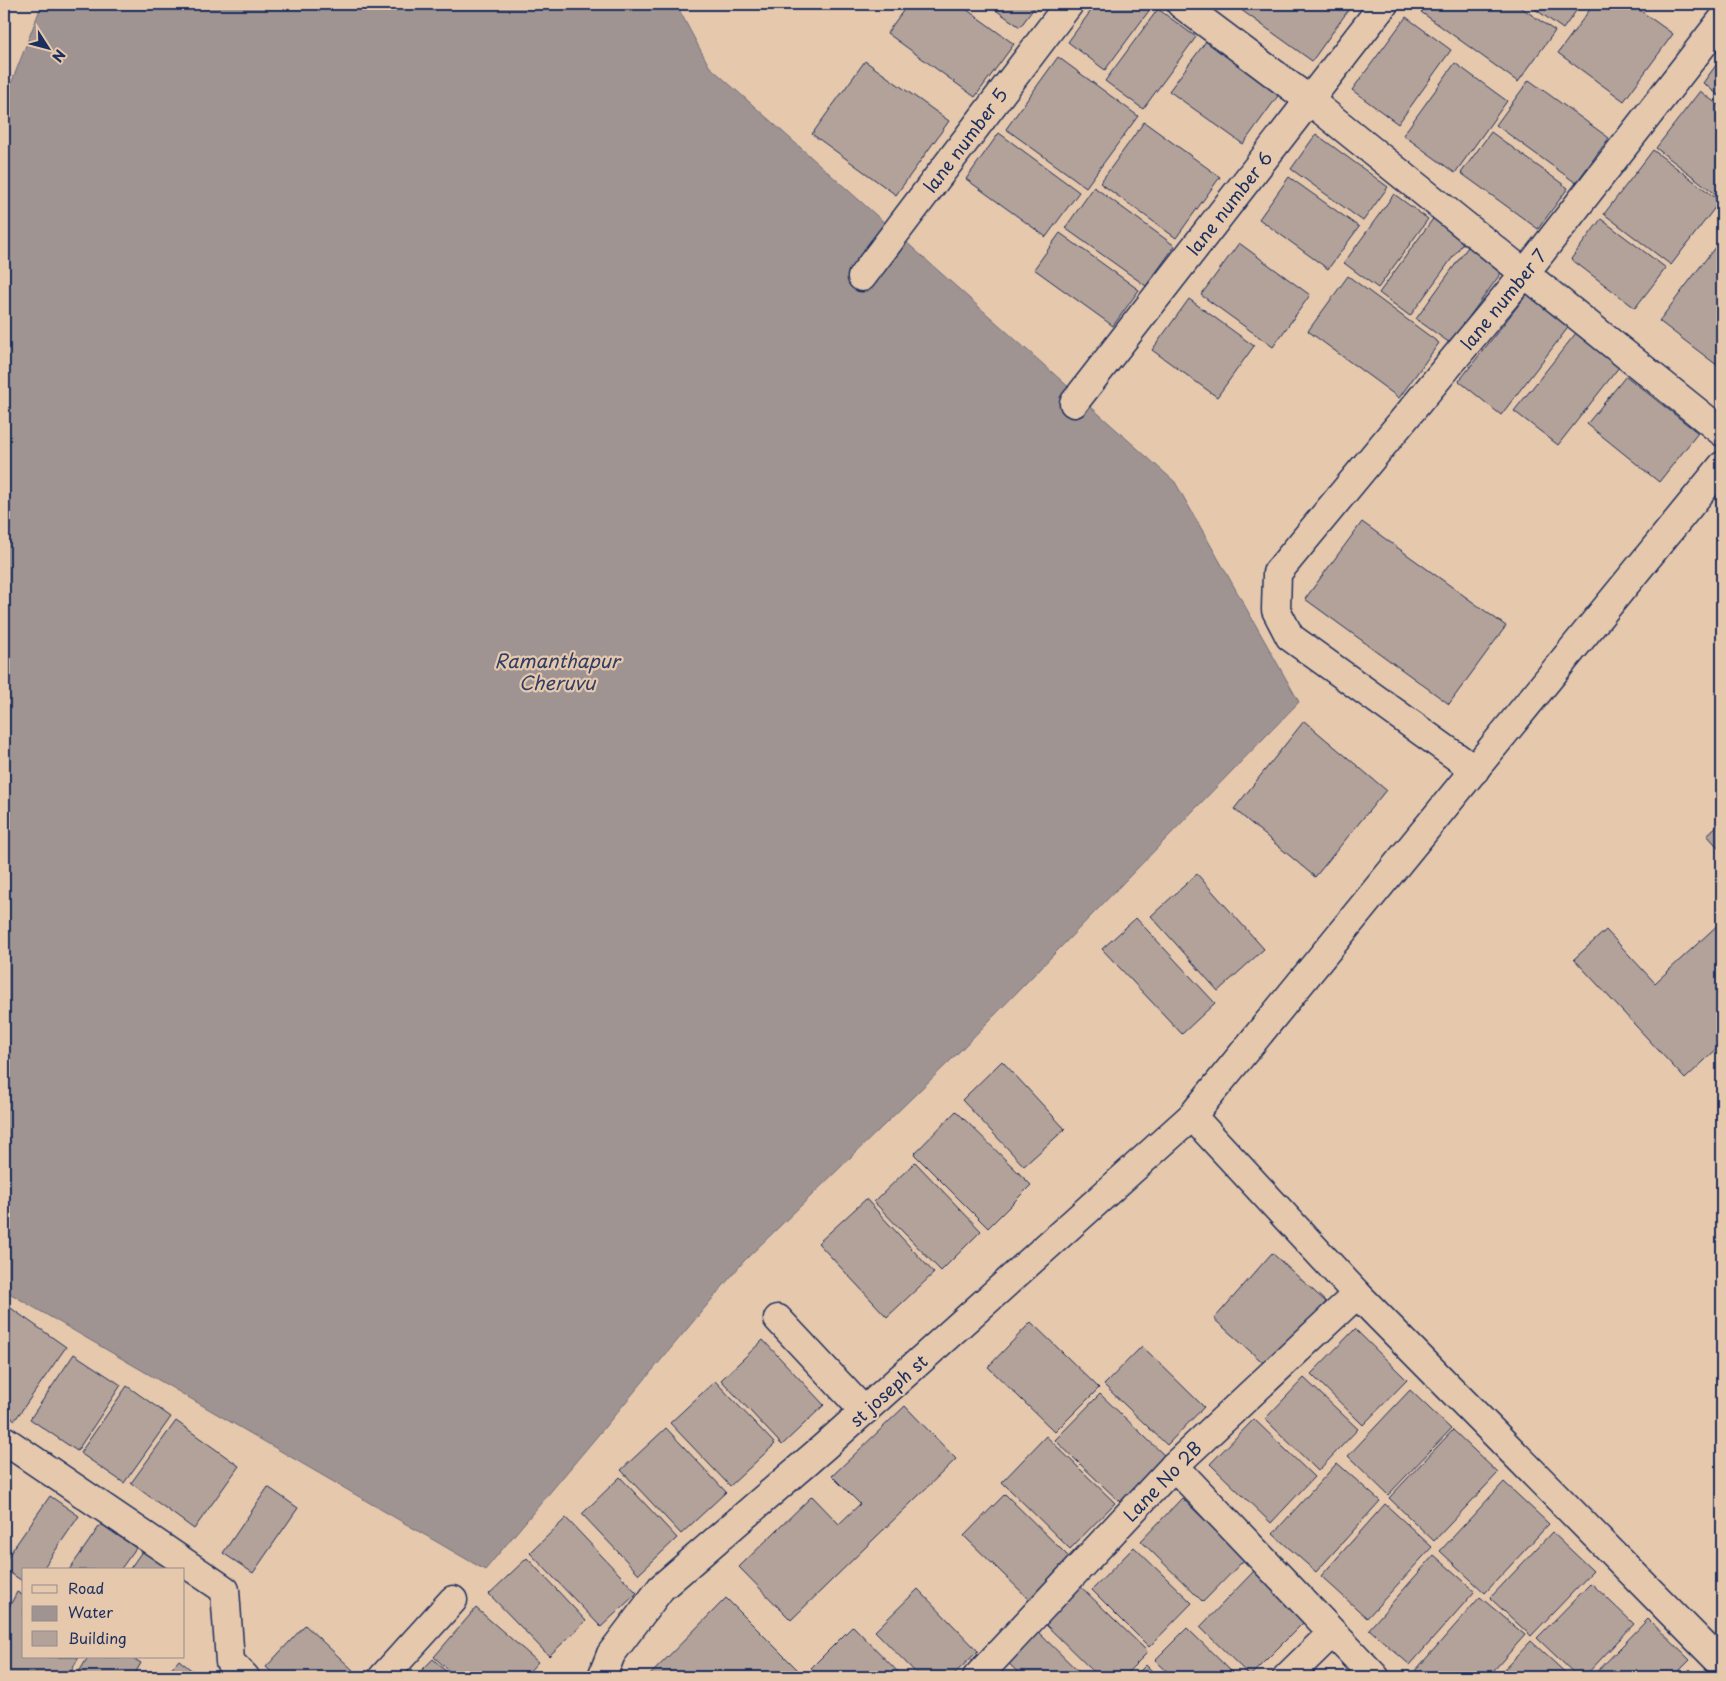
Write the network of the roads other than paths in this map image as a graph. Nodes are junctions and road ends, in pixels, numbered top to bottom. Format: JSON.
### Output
{"nodes":[{"id":1,"x":1069,"y":4,"type":"edge"},
{"id":2,"x":1181,"y":4,"type":"edge"},
{"id":3,"x":1384,"y":4,"type":"edge"},
{"id":4,"x":1722,"y":20,"type":"edge"},
{"id":5,"x":1309,"y":100,"type":"junction"},
{"id":6,"x":1525,"y":273,"type":"junction"},
{"id":7,"x":862,"y":277,"type":"dead end"},
{"id":8,"x":1074,"y":403,"type":"dead end"},
{"id":9,"x":1722,"y":432,"type":"edge"},
{"id":10,"x":1722,"y":466,"type":"edge"},
{"id":11,"x":1475,"y":770,"type":"junction"},
{"id":12,"x":1192,"y":1116,"type":"junction"},
{"id":13,"x":1357,"y":1294,"type":"junction"},
{"id":14,"x":778,"y":1320,"type":"dead end"},
{"id":15,"x":864,"y":1411,"type":"junction"},
{"id":16,"x":4,"y":1440,"type":"edge"},
{"id":17,"x":1174,"y":1466,"type":"junction"},
{"id":18,"x":453,"y":1600,"type":"dead end"},
{"id":19,"x":1332,"y":1633,"type":"junction"},
{"id":20,"x":1722,"y":1664,"type":"edge"},
{"id":21,"x":245,"y":1677,"type":"edge"},
{"id":22,"x":383,"y":1677,"type":"edge"},
{"id":23,"x":602,"y":1677,"type":"edge"},
{"id":24,"x":977,"y":1677,"type":"edge"},
{"id":25,"x":1287,"y":1677,"type":"edge"},
{"id":26,"x":1375,"y":1677,"type":"edge"}],
"edges":[{"from":1,"to":7,"type":"street","name":"lane number 5"},
{"from":2,"to":5,"type":"street"},
{"from":3,"to":5,"type":"street","name":"lane number 6"},
{"from":4,"to":6,"type":"street","name":"lane number 7"},
{"from":5,"to":6,"type":"street"},
{"from":5,"to":8,"type":"street","name":"lane number 6"},
{"from":6,"to":9,"type":"street"},
{"from":6,"to":11,"type":"street","name":"lane number 7"},
{"from":10,"to":11,"type":"street","name":"st joseph st"},
{"from":11,"to":12,"type":"street","name":"st joseph st"},
{"from":12,"to":13,"type":"street"},
{"from":12,"to":15,"type":"street","name":"st joseph st"},
{"from":13,"to":17,"type":"street","name":"Lane No 2B"},
{"from":13,"to":20,"type":"street"},
{"from":14,"to":15,"type":"street"},
{"from":15,"to":23,"type":"street","name":"st joseph st"},
{"from":16,"to":21,"type":"street"},
{"from":17,"to":19,"type":"street"},
{"from":17,"to":24,"type":"street","name":"Lane No 2B"},
{"from":18,"to":22,"type":"street"},
{"from":19,"to":25,"type":"street"},
{"from":19,"to":26,"type":"street"}]}
